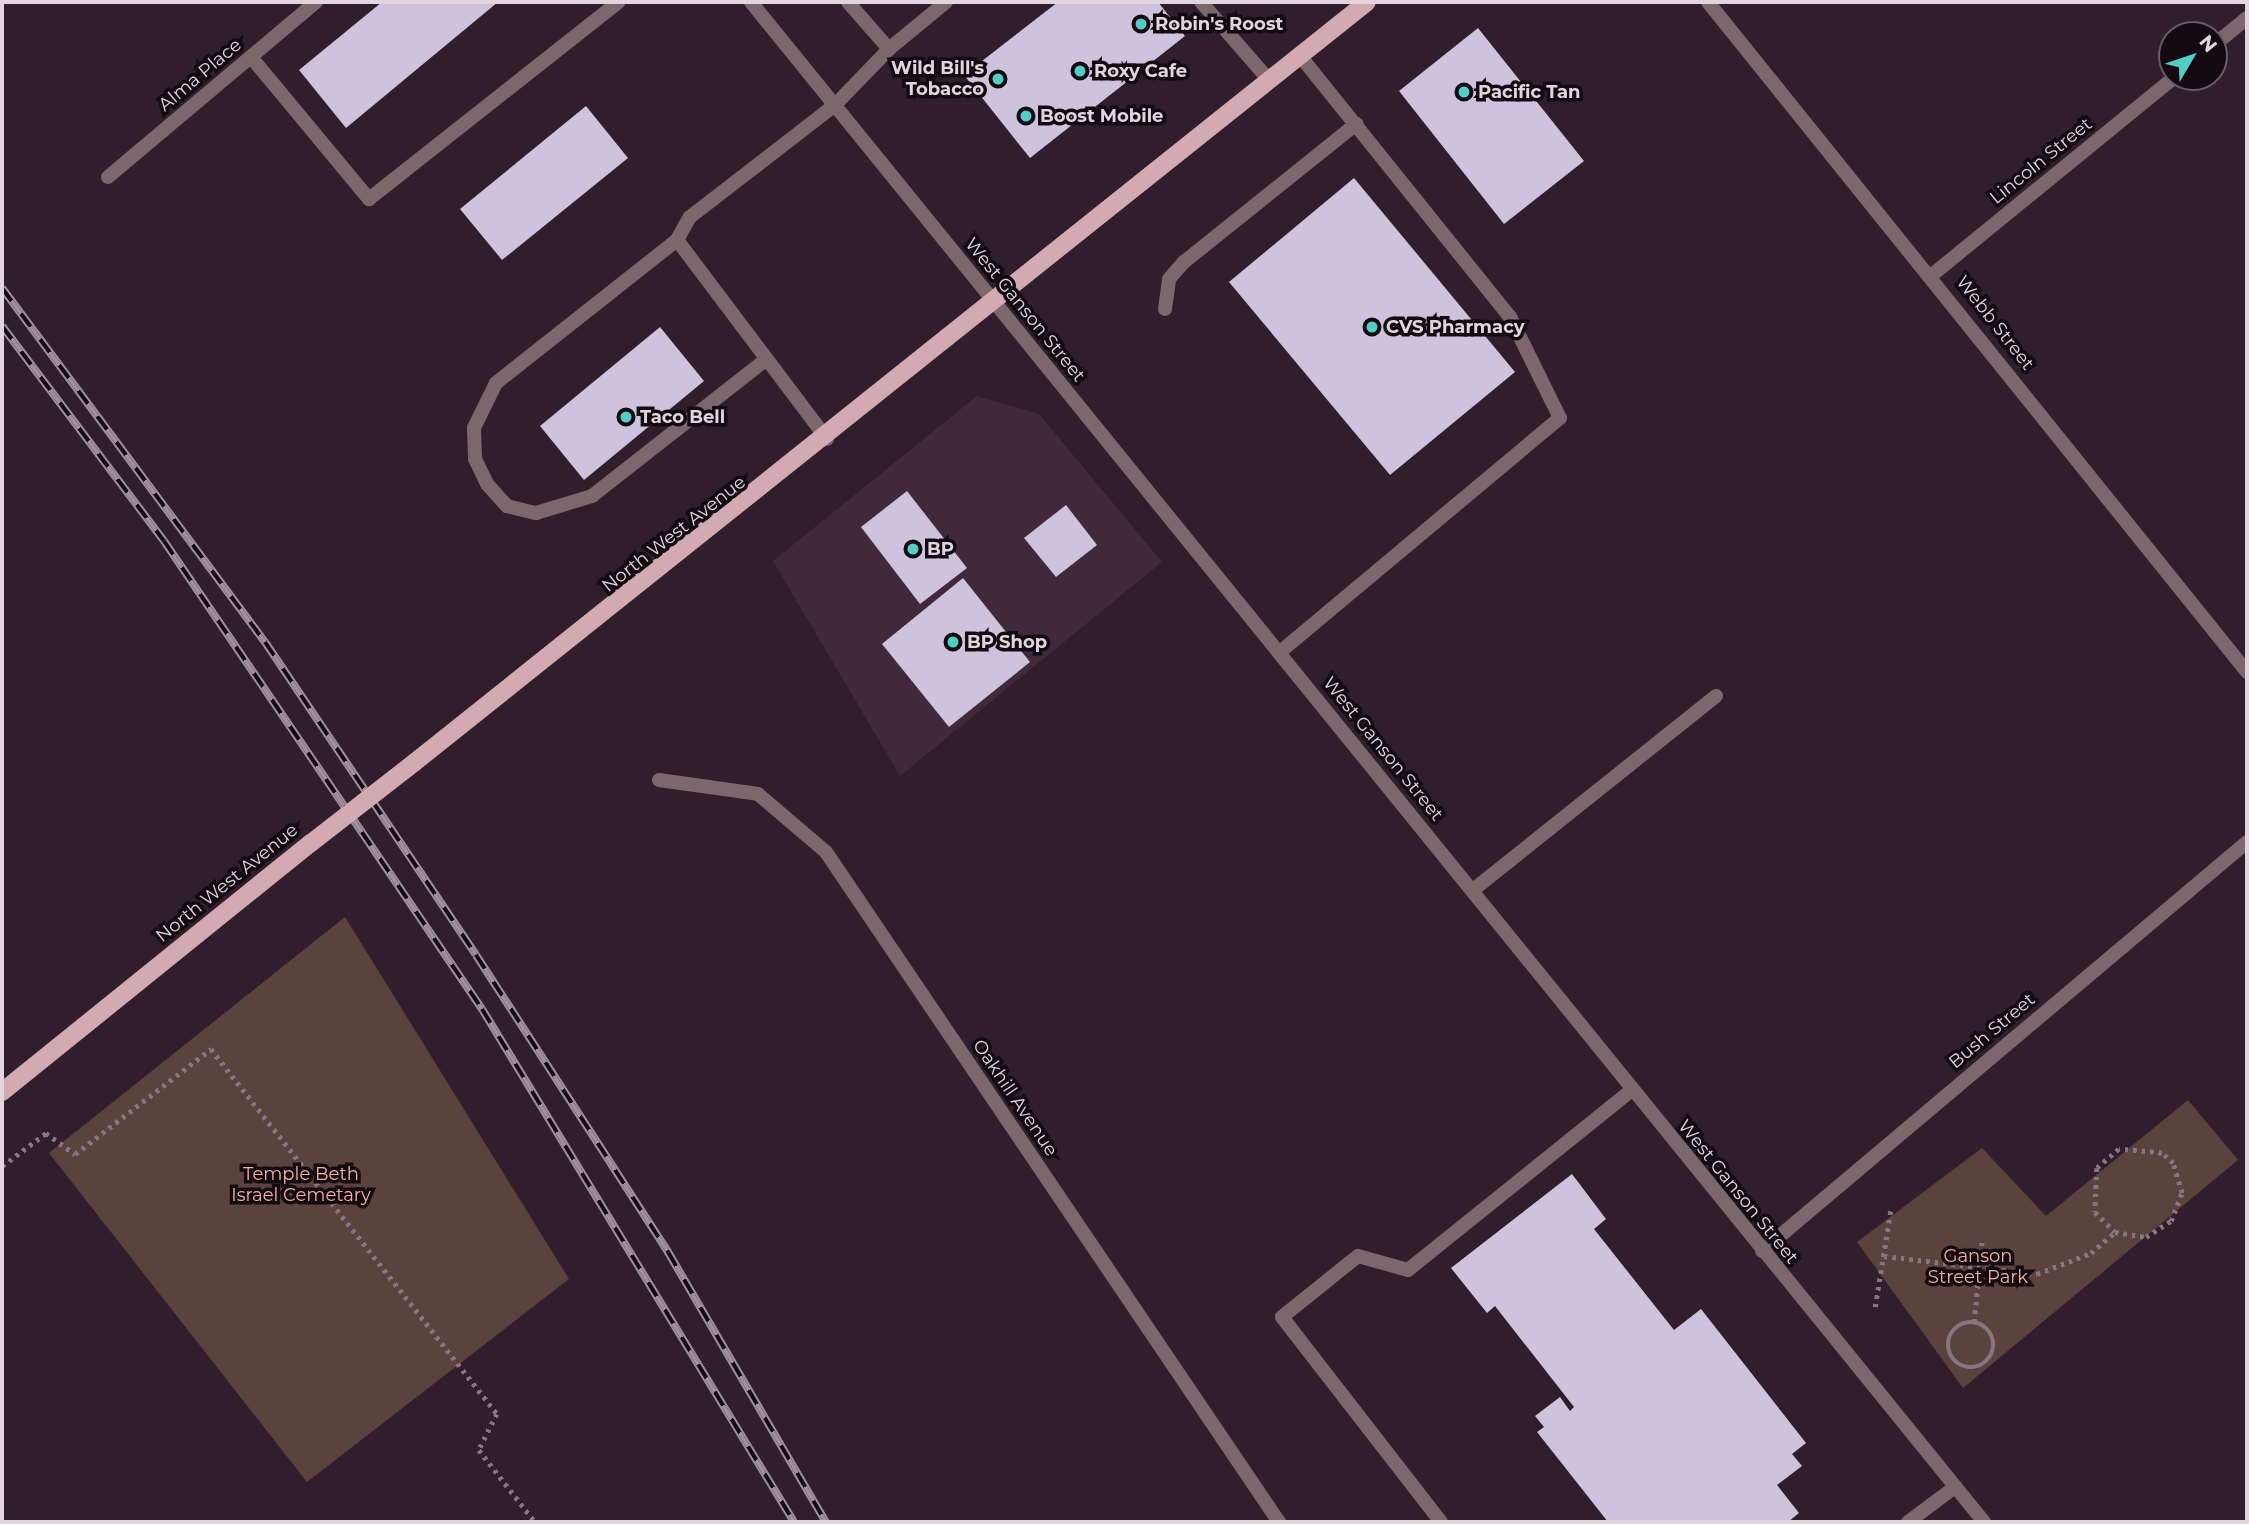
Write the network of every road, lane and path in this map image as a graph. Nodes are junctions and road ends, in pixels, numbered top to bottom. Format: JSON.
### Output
{"nodes":[{"id":1,"x":316,"y":2,"type":"edge"},
{"id":2,"x":618,"y":2,"type":"edge"},
{"id":3,"x":848,"y":2,"type":"edge"},
{"id":4,"x":946,"y":2,"type":"edge"},
{"id":5,"x":1200,"y":2,"type":"edge"},
{"id":6,"x":1367,"y":2,"type":"edge"},
{"id":7,"x":1708,"y":2,"type":"edge"},
{"id":8,"x":754,"y":3,"type":"edge"},
{"id":9,"x":2247,"y":18,"type":"edge"},
{"id":10,"x":2228,"y":34,"type":"edge"},
{"id":11,"x":889,"y":49,"type":"junction"},
{"id":12,"x":1300,"y":56,"type":"junction"},
{"id":13,"x":251,"y":57,"type":"junction"},
{"id":14,"x":1270,"y":81,"type":"junction"},
{"id":15,"x":2158,"y":91,"type":"edge"},
{"id":16,"x":835,"y":106,"type":"junction"},
{"id":17,"x":1356,"y":124,"type":"junction"},
{"id":18,"x":108,"y":177,"type":"dead end"},
{"id":19,"x":677,"y":240,"type":"junction"},
{"id":20,"x":1932,"y":275,"type":"junction"},
{"id":21,"x":996,"y":304,"type":"junction"},
{"id":22,"x":1165,"y":309,"type":"dead end"},
{"id":23,"x":764,"y":361,"type":"junction"},
{"id":24,"x":827,"y":439,"type":"junction"},
{"id":25,"x":1280,"y":652,"type":"junction"},
{"id":26,"x":2247,"y":672,"type":"edge"},
{"id":27,"x":1716,"y":696,"type":"dead end"},
{"id":28,"x":659,"y":780,"type":"dead end"},
{"id":29,"x":2247,"y":842,"type":"edge"},
{"id":30,"x":1474,"y":890,"type":"junction"},
{"id":31,"x":1630,"y":1091,"type":"junction"},
{"id":32,"x":2,"y":1092,"type":"edge"},
{"id":33,"x":2,"y":1166,"type":"edge"},
{"id":34,"x":1891,"y":1208,"type":"dead end"},
{"id":35,"x":2115,"y":1233,"type":"junction"},
{"id":36,"x":1982,"y":1239,"type":"dead end"},
{"id":37,"x":1762,"y":1251,"type":"junction"},
{"id":38,"x":1884,"y":1256,"type":"junction"},
{"id":39,"x":1980,"y":1267,"type":"junction"},
{"id":40,"x":1875,"y":1307,"type":"dead end"},
{"id":41,"x":1973,"y":1322,"type":"junction"},
{"id":42,"x":1955,"y":1487,"type":"junction"},
{"id":43,"x":535,"y":1522,"type":"edge"},
{"id":44,"x":1279,"y":1522,"type":"edge"},
{"id":45,"x":1441,"y":1522,"type":"edge"},
{"id":46,"x":1908,"y":1522,"type":"edge"},
{"id":47,"x":1984,"y":1522,"type":"edge"}],
"edges":[{"from":1,"to":13,"type":"street","name":"Alma Place"},
{"from":2,"to":13,"type":"street"},
{"from":3,"to":11,"type":"street"},
{"from":4,"to":11,"type":"street"},
{"from":5,"to":14,"type":"street"},
{"from":6,"to":12,"type":"main road","name":"North West Avenue"},
{"from":7,"to":20,"type":"street","name":"Webb Street"},
{"from":8,"to":16,"type":"street","name":"West Ganson Street"},
{"from":9,"to":10,"type":"street"},
{"from":11,"to":16,"type":"street"},
{"from":12,"to":14,"type":"main road","name":"North West Avenue"},
{"from":12,"to":17,"type":"street"},
{"from":13,"to":18,"type":"street","name":"Alma Place"},
{"from":14,"to":21,"type":"main road","name":"North West Avenue"},
{"from":15,"to":20,"type":"street","name":"Lincoln Street"},
{"from":16,"to":19,"type":"street"},
{"from":16,"to":21,"type":"street","name":"West Ganson Street"},
{"from":17,"to":22,"type":"street"},
{"from":17,"to":25,"type":"street"},
{"from":19,"to":23,"type":"street"},
{"from":19,"to":23,"type":"street"},
{"from":20,"to":26,"type":"street","name":"Webb Street"},
{"from":21,"to":24,"type":"main road","name":"North West Avenue"},
{"from":21,"to":25,"type":"street","name":"West Ganson Street"},
{"from":23,"to":24,"type":"street"},
{"from":24,"to":32,"type":"main road","name":"North West Avenue","bridge":true},
{"from":25,"to":30,"type":"street","name":"West Ganson Street"},
{"from":27,"to":30,"type":"street"},
{"from":28,"to":44,"type":"street","name":"Oakhill Avenue"},
{"from":29,"to":37,"type":"street","name":"Bush Street"},
{"from":30,"to":31,"type":"street","name":"West Ganson Street"},
{"from":31,"to":37,"type":"street","name":"West Ganson Street"},
{"from":31,"to":45,"type":"street"},
{"from":33,"to":43,"type":"path"},
{"from":34,"to":38,"type":"path"},
{"from":35,"to":35,"type":"path"},
{"from":35,"to":39,"type":"path"},
{"from":36,"to":39,"type":"path"},
{"from":37,"to":42,"type":"street","name":"West Ganson Street"},
{"from":38,"to":39,"type":"path"},
{"from":38,"to":40,"type":"path"},
{"from":39,"to":41,"type":"path"},
{"from":41,"to":41,"type":"path"},
{"from":42,"to":46,"type":"street"},
{"from":42,"to":47,"type":"street","name":"West Ganson Street"}]}
